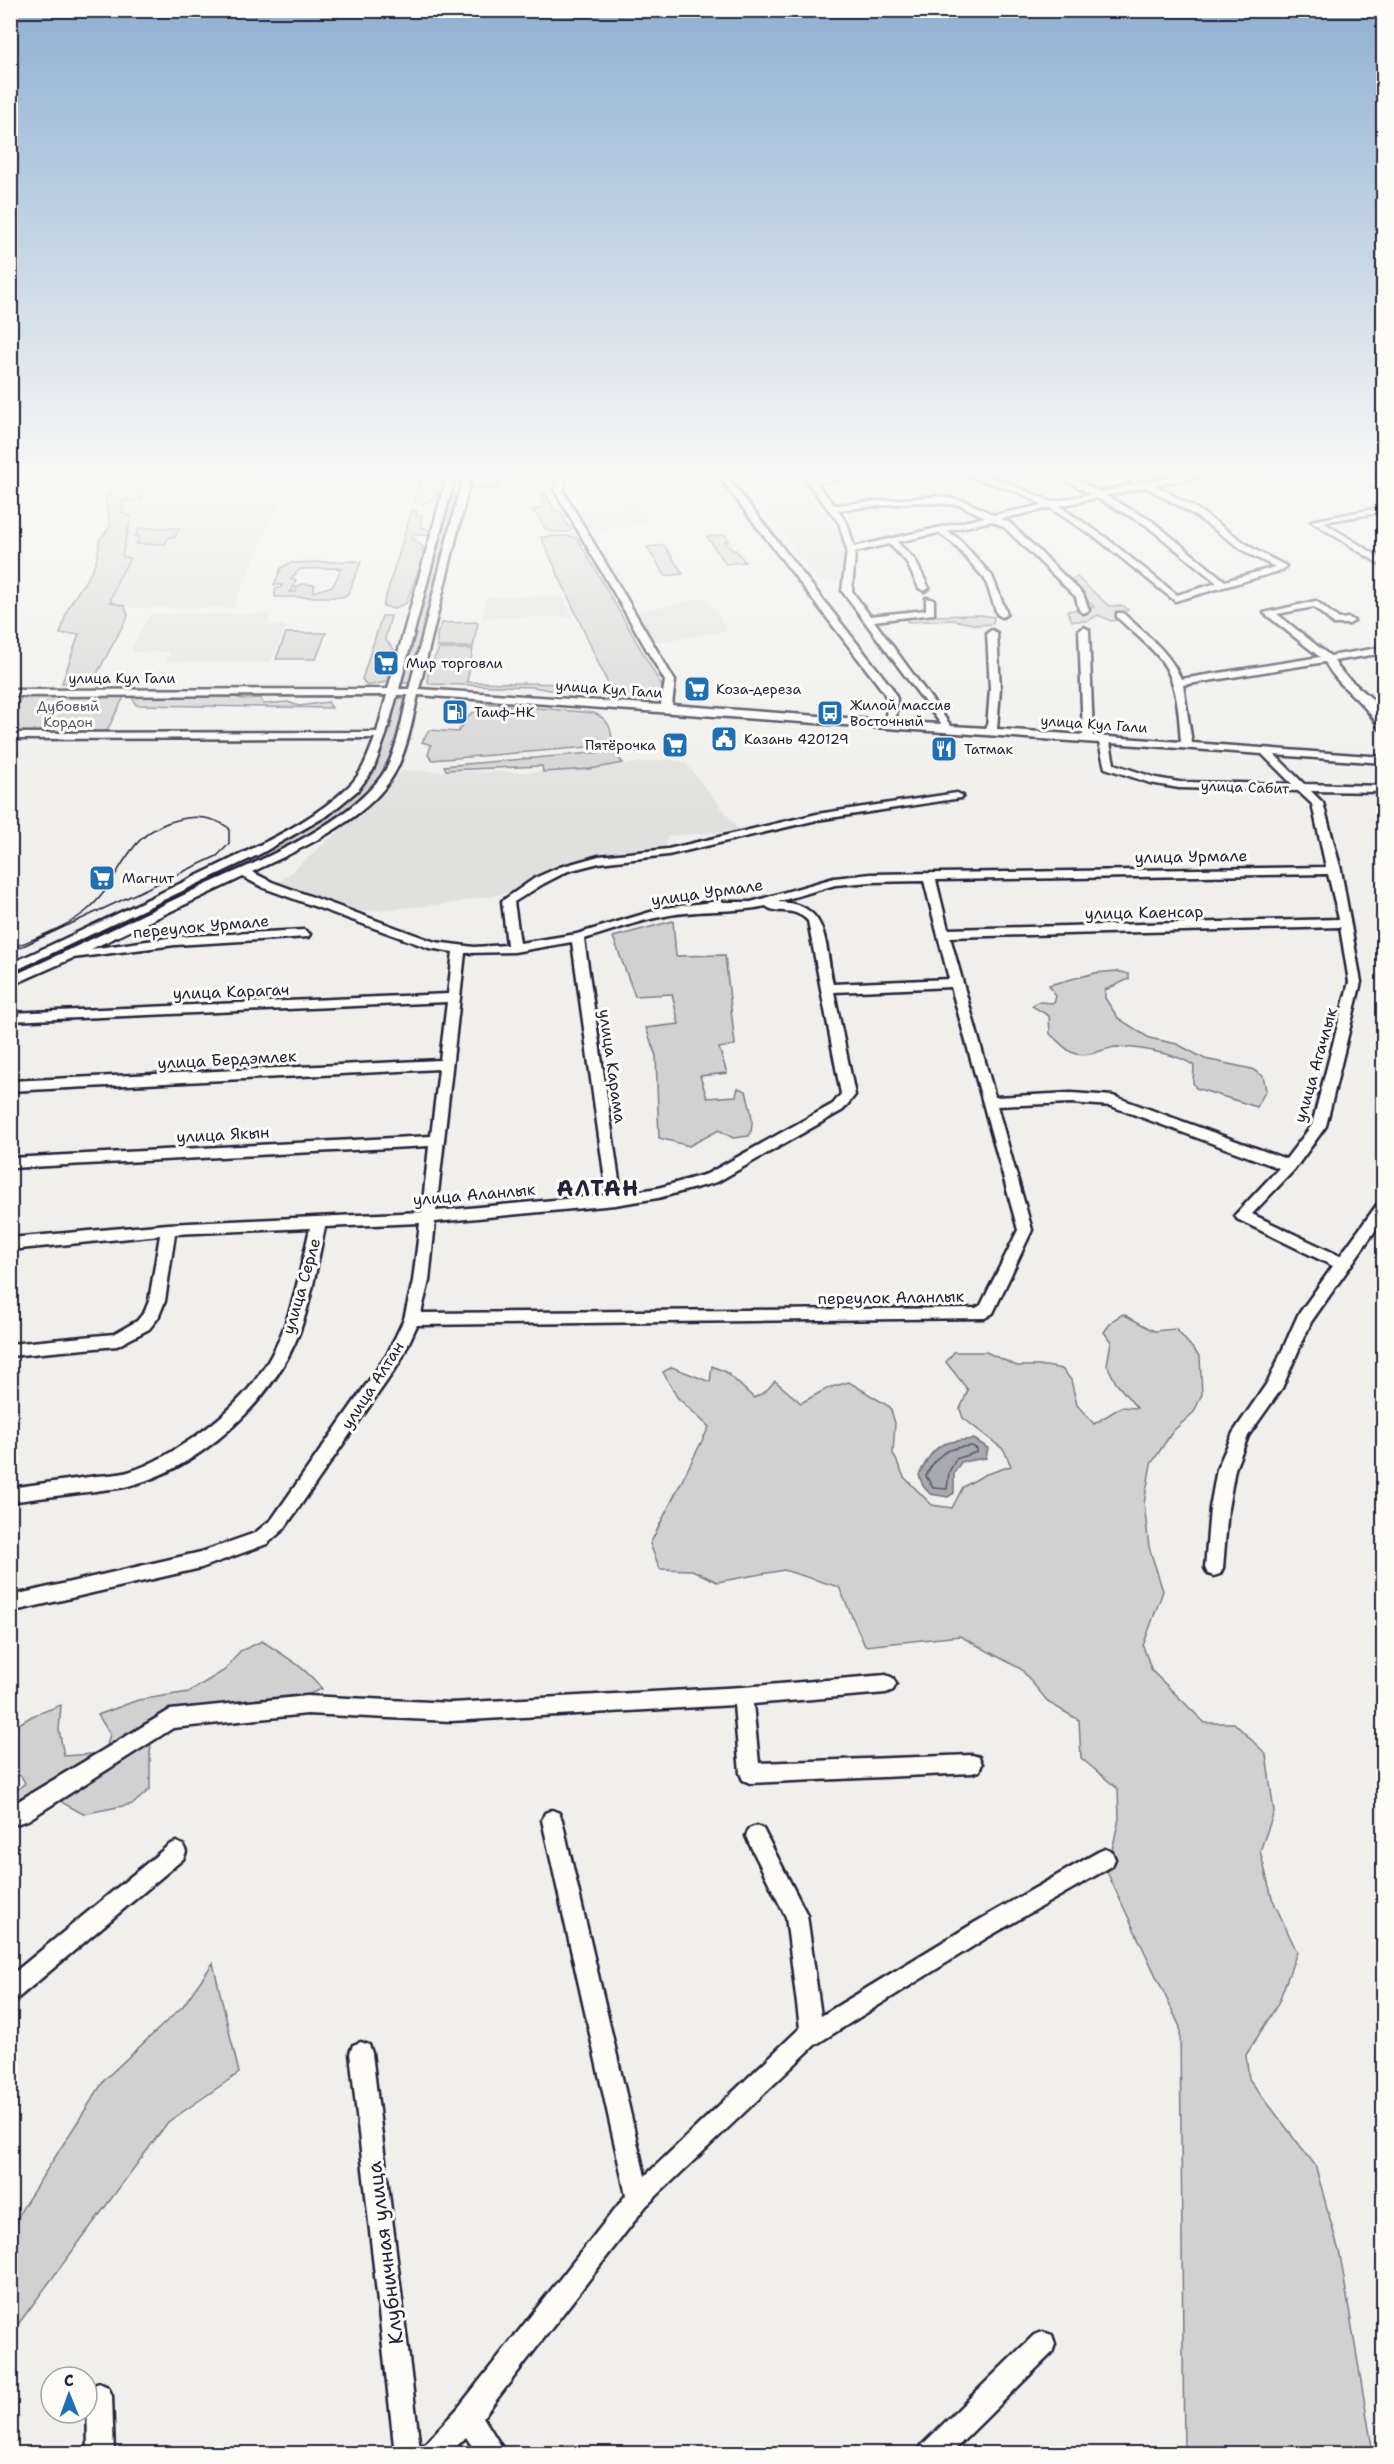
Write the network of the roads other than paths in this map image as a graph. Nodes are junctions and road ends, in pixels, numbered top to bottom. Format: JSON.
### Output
{"nodes":[{"id":1,"x":421,"y":588,"type":"edge"},
{"id":2,"x":440,"y":588,"type":"edge"},
{"id":3,"x":616,"y":588,"type":"edge"},
{"id":4,"x":809,"y":588,"type":"edge"},
{"id":5,"x":847,"y":588,"type":"edge"},
{"id":6,"x":993,"y":588,"type":"edge"},
{"id":7,"x":1072,"y":588,"type":"edge"},
{"id":8,"x":1162,"y":588,"type":"edge"},
{"id":9,"x":1206,"y":588,"type":"edge"},
{"id":10,"x":929,"y":600,"type":"dead end"},
{"id":11,"x":1084,"y":610,"type":"dead end"},
{"id":12,"x":1002,"y":614,"type":"dead end"},
{"id":13,"x":1120,"y":615,"type":"dead end"},
{"id":14,"x":868,"y":619,"type":"junction"},
{"id":15,"x":1349,"y":621,"type":"dead end"},
{"id":16,"x":1084,"y":630,"type":"dead end"},
{"id":17,"x":992,"y":633,"type":"dead end"},
{"id":18,"x":1383,"y":650,"type":"edge"},
{"id":19,"x":1328,"y":659,"type":"junction"},
{"id":20,"x":1177,"y":682,"type":"junction"},
{"id":21,"x":393,"y":692,"type":"junction"},
{"id":22,"x":414,"y":692,"type":"junction"},
{"id":23,"x":10,"y":693,"type":"edge"},
{"id":24,"x":666,"y":708,"type":"junction"},
{"id":25,"x":891,"y":724,"type":"junction"},
{"id":26,"x":1383,"y":726,"type":"edge"},
{"id":27,"x":945,"y":728,"type":"junction"},
{"id":28,"x":992,"y":731,"type":"junction"},
{"id":29,"x":381,"y":735,"type":"junction"},
{"id":30,"x":10,"y":736,"type":"edge"},
{"id":31,"x":1088,"y":738,"type":"junction"},
{"id":32,"x":1104,"y":739,"type":"junction"},
{"id":33,"x":1187,"y":746,"type":"junction"},
{"id":34,"x":1265,"y":751,"type":"junction"},
{"id":35,"x":1383,"y":760,"type":"edge"},
{"id":36,"x":1303,"y":789,"type":"junction"},
{"id":37,"x":1383,"y":789,"type":"edge"},
{"id":38,"x":957,"y":796,"type":"dead end"},
{"id":39,"x":1335,"y":870,"type":"junction"},
{"id":40,"x":242,"y":872,"type":"junction"},
{"id":41,"x":929,"y":877,"type":"junction"},
{"id":42,"x":752,"y":906,"type":"junction"},
{"id":43,"x":1346,"y":923,"type":"junction"},
{"id":44,"x":943,"y":933,"type":"junction"},
{"id":45,"x":304,"y":934,"type":"dead end"},
{"id":46,"x":579,"y":937,"type":"junction"},
{"id":47,"x":514,"y":948,"type":"junction"},
{"id":48,"x":459,"y":951,"type":"junction"},
{"id":49,"x":60,"y":952,"type":"junction"},
{"id":50,"x":10,"y":969,"type":"edge"},
{"id":51,"x":10,"y":982,"type":"edge"},
{"id":52,"x":956,"y":983,"type":"junction"},
{"id":53,"x":827,"y":988,"type":"junction"},
{"id":54,"x":453,"y":998,"type":"junction"},
{"id":55,"x":10,"y":1017,"type":"edge"},
{"id":56,"x":446,"y":1064,"type":"junction"},
{"id":57,"x":10,"y":1086,"type":"edge"},
{"id":58,"x":989,"y":1102,"type":"junction"},
{"id":59,"x":437,"y":1141,"type":"junction"},
{"id":60,"x":10,"y":1163,"type":"edge"},
{"id":61,"x":1288,"y":1166,"type":"junction"},
{"id":62,"x":615,"y":1200,"type":"junction"},
{"id":63,"x":1383,"y":1206,"type":"edge"},
{"id":64,"x":429,"y":1216,"type":"junction"},
{"id":65,"x":319,"y":1221,"type":"junction"},
{"id":66,"x":168,"y":1229,"type":"junction"},
{"id":67,"x":10,"y":1244,"type":"edge"},
{"id":68,"x":1341,"y":1263,"type":"junction"},
{"id":69,"x":412,"y":1319,"type":"junction"},
{"id":70,"x":10,"y":1350,"type":"edge"},
{"id":71,"x":10,"y":1495,"type":"edge"},
{"id":72,"x":1214,"y":1568,"type":"dead end"},
{"id":73,"x":10,"y":1604,"type":"edge"},
{"id":74,"x":886,"y":1684,"type":"dead end"},
{"id":75,"x":743,"y":1696,"type":"junction"},
{"id":76,"x":972,"y":1764,"type":"dead end"},
{"id":77,"x":10,"y":1816,"type":"edge"},
{"id":78,"x":552,"y":1820,"type":"dead end"},
{"id":79,"x":756,"y":1836,"type":"dead end"},
{"id":80,"x":176,"y":1852,"type":"dead end"},
{"id":81,"x":1105,"y":1859,"type":"dead end"},
{"id":82,"x":10,"y":1990,"type":"edge"},
{"id":83,"x":812,"y":2033,"type":"junction"},
{"id":84,"x":361,"y":2053,"type":"dead end"},
{"id":85,"x":638,"y":2198,"type":"junction"},
{"id":86,"x":1043,"y":2344,"type":"dead end"},
{"id":87,"x":99,"y":2396,"type":"dead end"},
{"id":88,"x":467,"y":2417,"type":"junction"},
{"id":89,"x":101,"y":2454,"type":"edge"},
{"id":90,"x":408,"y":2454,"type":"edge"},
{"id":91,"x":431,"y":2454,"type":"edge"},
{"id":92,"x":493,"y":2454,"type":"edge"},
{"id":93,"x":931,"y":2454,"type":"edge"}],
"edges":[{"from":1,"to":21,"type":"street"},
{"from":2,"to":22,"type":"street"},
{"from":3,"to":24,"type":"street"},
{"from":4,"to":25,"type":"street"},
{"from":5,"to":14,"type":"street"},
{"from":6,"to":12,"type":"street"},
{"from":7,"to":11,"type":"street"},
{"from":8,"to":9,"type":"street"},
{"from":10,"to":14,"type":"street"},
{"from":13,"to":20,"type":"street"},
{"from":14,"to":27,"type":"street"},
{"from":15,"to":19,"type":"street"},
{"from":16,"to":31,"type":"street"},
{"from":17,"to":28,"type":"street"},
{"from":18,"to":19,"type":"street"},
{"from":19,"to":20,"type":"street"},
{"from":19,"to":26,"type":"street"},
{"from":20,"to":33,"type":"street"},
{"from":21,"to":22,"type":"street","name":"улица Кул Гали"},
{"from":21,"to":23,"type":"street","name":"улица Кул Гали"},
{"from":21,"to":29,"type":"street"},
{"from":22,"to":24,"type":"street","name":"улица Кул Гали"},
{"from":22,"to":40,"type":"street"},
{"from":24,"to":25,"type":"street","name":"улица Кул Гали"},
{"from":25,"to":27,"type":"street","name":"улица Кул Гали"},
{"from":27,"to":28,"type":"street","name":"улица Кул Гали"},
{"from":28,"to":31,"type":"street","name":"улица Кул Гали"},
{"from":29,"to":30,"type":"street"},
{"from":29,"to":49,"type":"street"},
{"from":31,"to":32,"type":"street","name":"улица Кул Гали"},
{"from":32,"to":33,"type":"street","name":"улица Кул Гали"},
{"from":32,"to":36,"type":"street","name":"улица Сабит"},
{"from":33,"to":34,"type":"street","name":"улица Кул Гали"},
{"from":34,"to":35,"type":"street","name":"улица Кул Гали"},
{"from":34,"to":36,"type":"street","name":"улица Агачлык"},
{"from":36,"to":37,"type":"street","name":"улица Сабит"},
{"from":36,"to":39,"type":"street","name":"улица Агачлык"},
{"from":38,"to":47,"type":"street"},
{"from":39,"to":41,"type":"street","name":"улица Урмале"},
{"from":39,"to":43,"type":"street","name":"улица Агачлык"},
{"from":40,"to":48,"type":"street","name":"улица Урмале"},
{"from":40,"to":49,"type":"street"},
{"from":41,"to":42,"type":"street","name":"улица Урмале"},
{"from":41,"to":44,"type":"street","name":"переулок Аланлык"},
{"from":42,"to":46,"type":"street","name":"улица Урмале"},
{"from":42,"to":53,"type":"street","name":"улица Аланлык"},
{"from":43,"to":44,"type":"street","name":"улица Каенсар"},
{"from":43,"to":61,"type":"street","name":"улица Агачлык"},
{"from":44,"to":52,"type":"street","name":"переулок Аланлык"},
{"from":45,"to":49,"type":"street","name":"переулок Урмале"},
{"from":46,"to":47,"type":"street","name":"улица Урмале"},
{"from":46,"to":62,"type":"street","name":"улица Карама"},
{"from":47,"to":48,"type":"street","name":"улица Урмале"},
{"from":48,"to":54,"type":"street","name":"улица Алтан"},
{"from":49,"to":50,"type":"street"},
{"from":49,"to":51,"type":"street"},
{"from":52,"to":53,"type":"street"},
{"from":52,"to":58,"type":"street","name":"переулок Аланлык"},
{"from":53,"to":62,"type":"street","name":"улица Аланлык"},
{"from":54,"to":55,"type":"street","name":"улица Карагач"},
{"from":54,"to":56,"type":"street","name":"улица Алтан"},
{"from":56,"to":57,"type":"street","name":"улица Бердэмлек"},
{"from":56,"to":59,"type":"street","name":"улица Алтан"},
{"from":58,"to":61,"type":"street"},
{"from":58,"to":69,"type":"street","name":"переулок Аланлык"},
{"from":59,"to":60,"type":"street","name":"улица Якын"},
{"from":59,"to":64,"type":"street","name":"улица Алтан"},
{"from":61,"to":68,"type":"street","name":"улица Агачлык"},
{"from":62,"to":64,"type":"street","name":"улица Аланлык"},
{"from":63,"to":68,"type":"street"},
{"from":64,"to":65,"type":"street","name":"улица Аланлык"},
{"from":64,"to":69,"type":"street","name":"улица Алтан"},
{"from":65,"to":66,"type":"street","name":"улица Аланлык"},
{"from":65,"to":71,"type":"street","name":"улица Серле"},
{"from":66,"to":67,"type":"street","name":"улица Аланлык"},
{"from":66,"to":70,"type":"street"},
{"from":68,"to":72,"type":"street"},
{"from":69,"to":73,"type":"street","name":"улица Алтан"},
{"from":74,"to":75,"type":"street"},
{"from":75,"to":76,"type":"street"},
{"from":75,"to":77,"type":"street"},
{"from":78,"to":85,"type":"street"},
{"from":79,"to":83,"type":"street"},
{"from":80,"to":82,"type":"street"},
{"from":81,"to":83,"type":"street"},
{"from":83,"to":85,"type":"street"},
{"from":84,"to":90,"type":"street","name":"Клубничная улица"},
{"from":85,"to":88,"type":"street"},
{"from":86,"to":93,"type":"street"},
{"from":87,"to":89,"type":"street"},
{"from":88,"to":91,"type":"street"},
{"from":88,"to":92,"type":"street"}]}
